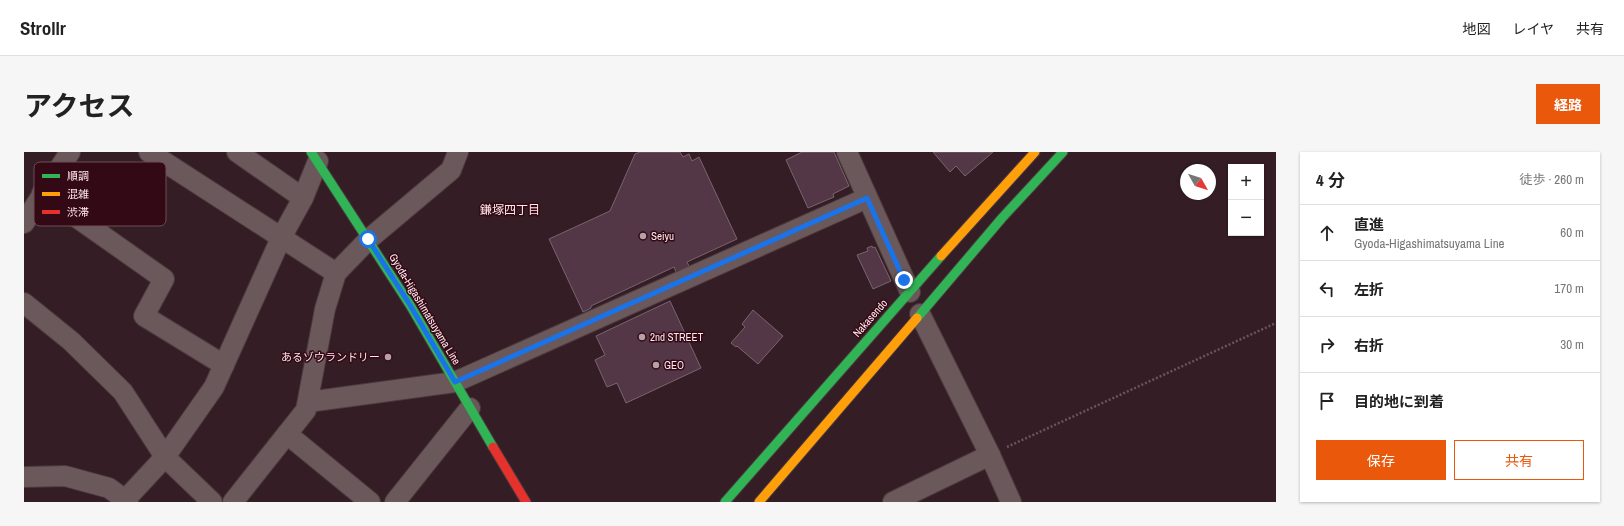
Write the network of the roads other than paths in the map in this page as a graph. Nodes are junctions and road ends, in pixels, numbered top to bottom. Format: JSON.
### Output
{"nodes":[{"id":1,"x":70,"y":152,"type":"edge"},
{"id":2,"x":149,"y":152,"type":"edge"},
{"id":3,"x":237,"y":152,"type":"edge"},
{"id":4,"x":458,"y":152,"type":"edge"},
{"id":5,"x":847,"y":152,"type":"edge"},
{"id":6,"x":1035,"y":152,"type":"edge"},
{"id":7,"x":1063,"y":152,"type":"edge"},
{"id":8,"x":315,"y":157,"type":"edge"},
{"id":9,"x":63,"y":162,"type":"edge"},
{"id":10,"x":164,"y":162,"type":"edge"},
{"id":11,"x":166,"y":163,"type":"edge"},
{"id":12,"x":303,"y":198,"type":"junction"},
{"id":13,"x":867,"y":198,"type":"junction"},
{"id":14,"x":34,"y":207,"type":"edge"},
{"id":15,"x":24,"y":223,"type":"edge"},
{"id":16,"x":88,"y":226,"type":"edge"},
{"id":17,"x":282,"y":238,"type":"junction"},
{"id":18,"x":368,"y":239,"type":"junction"},
{"id":19,"x":336,"y":274,"type":"junction"},
{"id":20,"x":910,"y":292,"type":"junction"},
{"id":21,"x":24,"y":303,"type":"edge"},
{"id":22,"x":920,"y":314,"type":"junction"},
{"id":23,"x":224,"y":365,"type":"junction"},
{"id":24,"x":455,"y":382,"type":"junction"},
{"id":25,"x":308,"y":402,"type":"junction"},
{"id":26,"x":470,"y":408,"type":"junction"},
{"id":27,"x":287,"y":434,"type":"junction"},
{"id":28,"x":990,"y":455,"type":"junction"},
{"id":29,"x":165,"y":457,"type":"junction"},
{"id":30,"x":24,"y":477,"type":"edge"},
{"id":31,"x":120,"y":499,"type":"edge"},
{"id":32,"x":212,"y":502,"type":"edge"},
{"id":33,"x":233,"y":502,"type":"edge"},
{"id":34,"x":370,"y":502,"type":"edge"},
{"id":35,"x":395,"y":502,"type":"edge"},
{"id":36,"x":526,"y":502,"type":"edge"},
{"id":37,"x":725,"y":502,"type":"edge"},
{"id":38,"x":759,"y":502,"type":"edge"},
{"id":39,"x":893,"y":502,"type":"edge"},
{"id":40,"x":1010,"y":502,"type":"edge"}],
"edges":[{"from":1,"to":9,"type":"street"},
{"from":2,"to":10,"type":"street"},
{"from":3,"to":12,"type":"street"},
{"from":4,"to":18,"type":"street"},
{"from":5,"to":13,"type":"street"},
{"from":6,"to":20,"type":"main road","name":"Nakasendo"},
{"from":7,"to":22,"type":"main road"},
{"from":8,"to":12,"type":"street"},
{"from":8,"to":18,"type":"main road","name":"Gyoda-Higashimatsuyama Line"},
{"from":11,"to":17,"type":"street"},
{"from":12,"to":17,"type":"street"},
{"from":13,"to":20,"type":"street"},
{"from":13,"to":24,"type":"street"},
{"from":14,"to":15,"type":"street"},
{"from":16,"to":23,"type":"street"},
{"from":17,"to":19,"type":"street"},
{"from":17,"to":23,"type":"street"},
{"from":18,"to":19,"type":"street"},
{"from":18,"to":24,"type":"main road","name":"Gyoda-Higashimatsuyama Line"},
{"from":19,"to":25,"type":"street"},
{"from":20,"to":37,"type":"main road","name":"Nakasendo"},
{"from":21,"to":29,"type":"street"},
{"from":22,"to":28,"type":"street"},
{"from":22,"to":38,"type":"main road"},
{"from":23,"to":29,"type":"street"},
{"from":24,"to":25,"type":"street"},
{"from":24,"to":26,"type":"main road","name":"Gyoda-Higashimatsuyama Line"},
{"from":25,"to":27,"type":"street"},
{"from":26,"to":35,"type":"street"},
{"from":26,"to":36,"type":"main road","name":"Gyoda-Higashimatsuyama Line"},
{"from":27,"to":33,"type":"street"},
{"from":27,"to":34,"type":"street"},
{"from":28,"to":39,"type":"street"},
{"from":28,"to":40,"type":"street"},
{"from":29,"to":31,"type":"street"},
{"from":29,"to":32,"type":"street"},
{"from":30,"to":31,"type":"street"}]}
